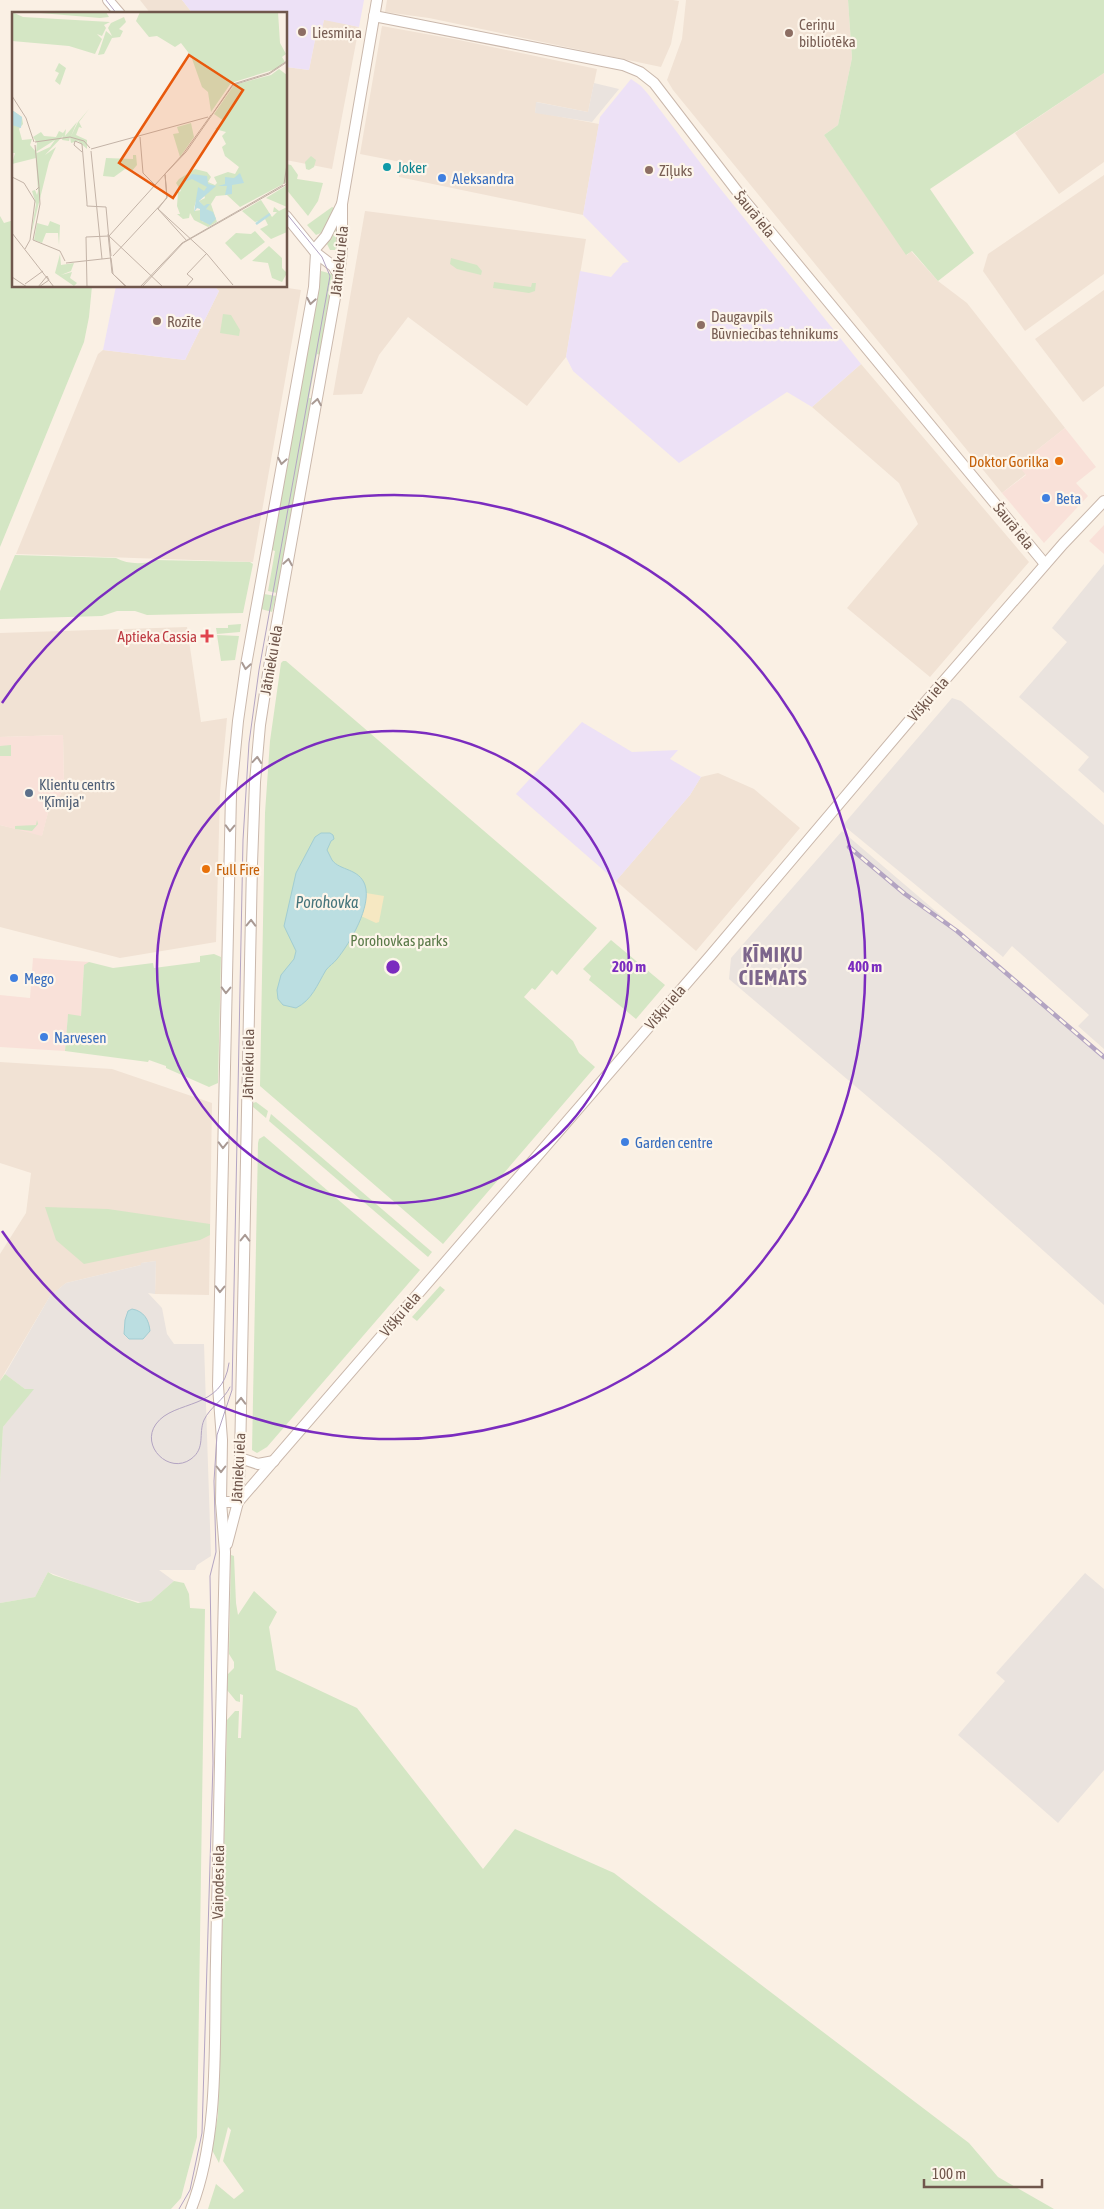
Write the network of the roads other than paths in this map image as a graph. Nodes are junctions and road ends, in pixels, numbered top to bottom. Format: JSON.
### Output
{"nodes":[{"id":1,"x":108,"y":0,"type":"edge"},
{"id":2,"x":377,"y":0,"type":"edge"},
{"id":3,"x":118,"y":12,"type":"edge"},
{"id":4,"x":374,"y":16,"type":"junction"},
{"id":5,"x":342,"y":204,"type":"junction"},
{"id":6,"x":288,"y":218,"type":"edge"},
{"id":7,"x":315,"y":252,"type":"junction"},
{"id":8,"x":339,"y":275,"type":"junction"},
{"id":9,"x":1104,"y":501,"type":"edge"},
{"id":10,"x":1046,"y":564,"type":"junction"},
{"id":11,"x":240,"y":1458,"type":"junction"},
{"id":12,"x":274,"y":1461,"type":"junction"},
{"id":13,"x":221,"y":1502,"type":"junction"},
{"id":14,"x":238,"y":1502,"type":"junction"},
{"id":15,"x":225,"y":1552,"type":"junction"},
{"id":16,"x":191,"y":2209,"type":"edge"}],
"edges":[{"from":1,"to":3,"type":"street"},
{"from":2,"to":4,"type":"street","name":"Jātnieku iela"},
{"from":4,"to":5,"type":"street","name":"Jātnieku iela"},
{"from":4,"to":10,"type":"street","name":"Šaurā iela"},
{"from":5,"to":7,"type":"street","name":"Jātnieku iela"},
{"from":5,"to":8,"type":"street","name":"Jātnieku iela"},
{"from":6,"to":7,"type":"street"},
{"from":7,"to":8,"type":"street"},
{"from":7,"to":13,"type":"street","name":"Jātnieku iela","one_way":true},
{"from":11,"to":8,"type":"street","name":"Jātnieku iela","one_way":true},
{"from":9,"to":10,"type":"street","name":"Višķu iela"},
{"from":10,"to":12,"type":"street","name":"Višķu iela"},
{"from":11,"to":12,"type":"street"},
{"from":11,"to":14,"type":"street","name":"Jātnieku iela"},
{"from":12,"to":14,"type":"street","name":"Višķu iela"},
{"from":13,"to":14,"type":"street"},
{"from":13,"to":15,"type":"street","name":"Jātnieku iela"},
{"from":14,"to":15,"type":"street","name":"Jātnieku iela"},
{"from":15,"to":16,"type":"street","name":"Vaiņodes iela"}]}
